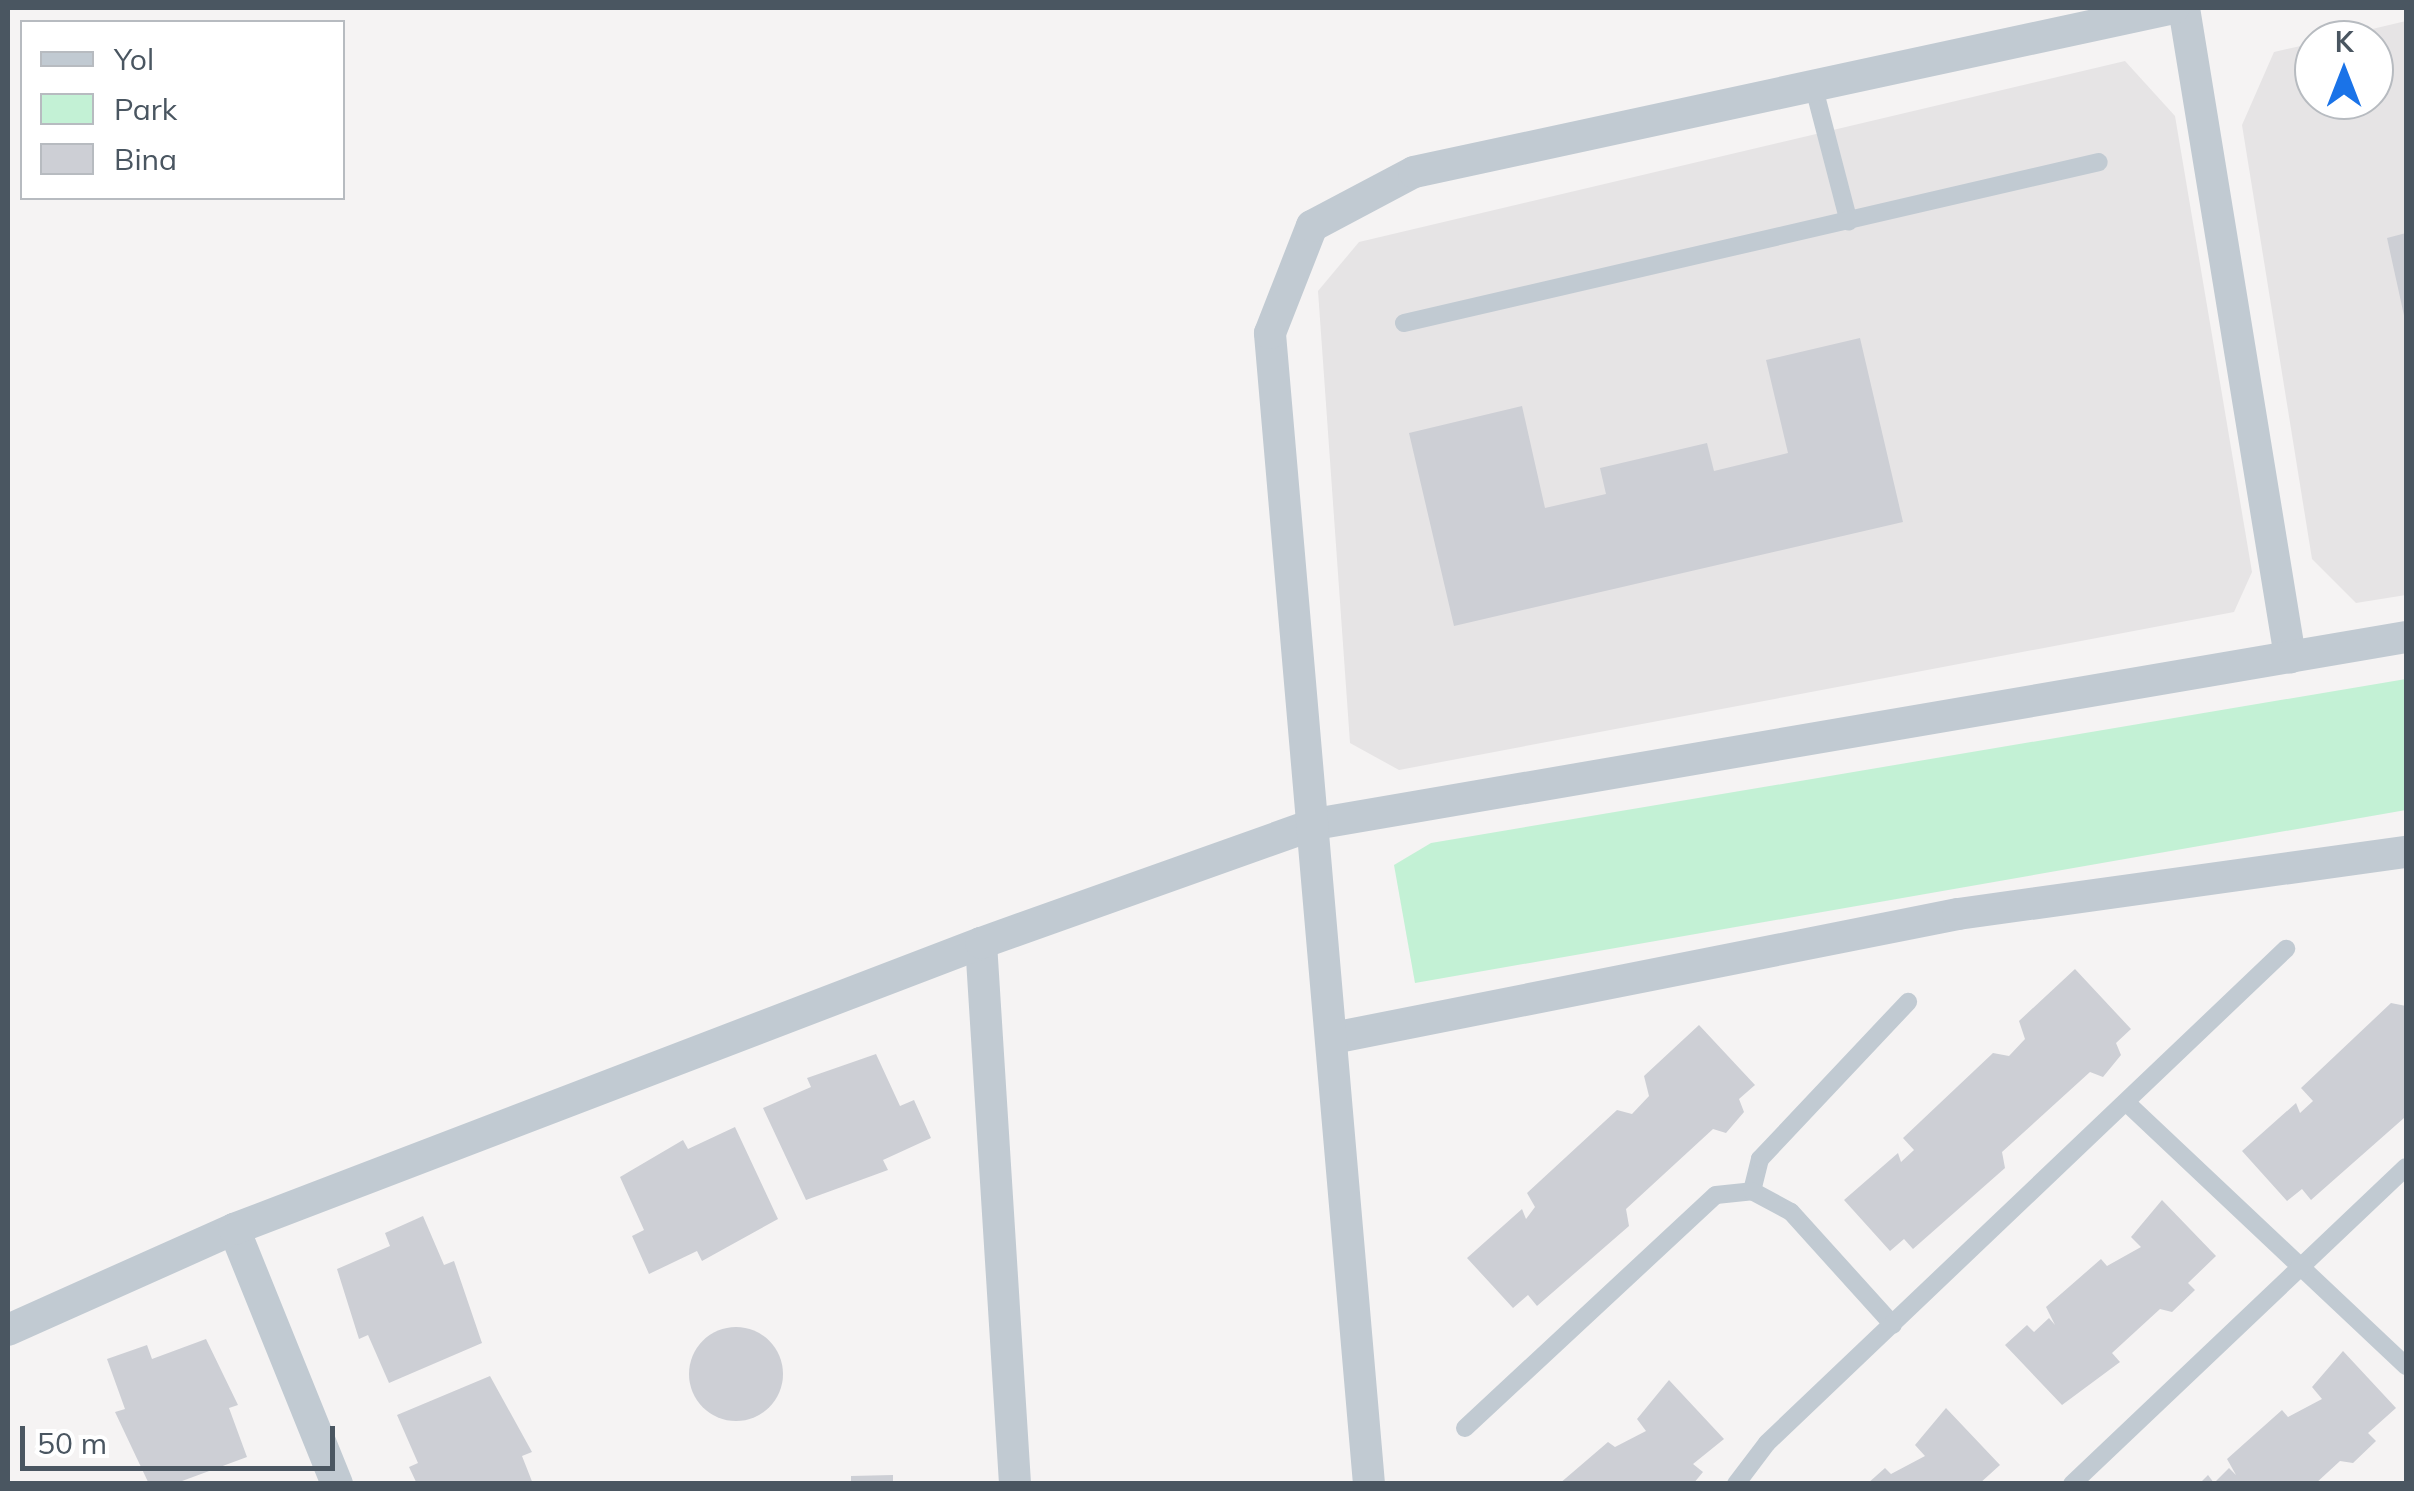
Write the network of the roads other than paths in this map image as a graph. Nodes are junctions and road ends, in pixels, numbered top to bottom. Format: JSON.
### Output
{"nodes":[{"id":1,"x":2174,"y":8,"type":"edge"},
{"id":2,"x":2184,"y":8,"type":"edge"},
{"id":3,"x":1814,"y":88,"type":"junction"},
{"id":4,"x":2100,"y":162,"type":"dead end"},
{"id":5,"x":1849,"y":222,"type":"junction"},
{"id":6,"x":1404,"y":323,"type":"dead end"},
{"id":7,"x":2406,"y":637,"type":"edge"},
{"id":8,"x":2290,"y":657,"type":"junction"},
{"id":9,"x":1315,"y":824,"type":"junction"},
{"id":10,"x":2406,"y":852,"type":"edge"},
{"id":11,"x":981,"y":943,"type":"junction"},
{"id":12,"x":2286,"y":949,"type":"dead end"},
{"id":13,"x":1908,"y":1002,"type":"dead end"},
{"id":14,"x":1333,"y":1038,"type":"junction"},
{"id":15,"x":2129,"y":1105,"type":"junction"},
{"id":16,"x":2406,"y":1167,"type":"edge"},
{"id":17,"x":1752,"y":1191,"type":"junction"},
{"id":18,"x":234,"y":1229,"type":"junction"},
{"id":19,"x":2301,"y":1270,"type":"junction"},
{"id":20,"x":1893,"y":1325,"type":"junction"},
{"id":21,"x":8,"y":1330,"type":"edge"},
{"id":22,"x":2406,"y":1366,"type":"edge"},
{"id":23,"x":1464,"y":1428,"type":"dead end"},
{"id":24,"x":337,"y":1484,"type":"edge"},
{"id":25,"x":1015,"y":1484,"type":"edge"},
{"id":26,"x":1369,"y":1484,"type":"edge"},
{"id":27,"x":1736,"y":1484,"type":"edge"},
{"id":28,"x":2072,"y":1484,"type":"edge"}],
"edges":[{"from":1,"to":3,"type":"street"},
{"from":2,"to":8,"type":"street"},
{"from":3,"to":5,"type":"lane"},
{"from":3,"to":9,"type":"street"},
{"from":4,"to":5,"type":"lane"},
{"from":5,"to":6,"type":"lane"},
{"from":7,"to":8,"type":"street"},
{"from":8,"to":9,"type":"street"},
{"from":9,"to":11,"type":"street"},
{"from":9,"to":14,"type":"street"},
{"from":10,"to":14,"type":"street"},
{"from":11,"to":18,"type":"street"},
{"from":11,"to":25,"type":"street"},
{"from":12,"to":15,"type":"lane"},
{"from":13,"to":17,"type":"lane"},
{"from":14,"to":26,"type":"street"},
{"from":15,"to":19,"type":"lane"},
{"from":15,"to":20,"type":"lane"},
{"from":16,"to":19,"type":"lane"},
{"from":17,"to":20,"type":"lane"},
{"from":17,"to":23,"type":"lane"},
{"from":18,"to":21,"type":"street"},
{"from":18,"to":24,"type":"street"},
{"from":19,"to":22,"type":"lane"},
{"from":19,"to":28,"type":"lane"},
{"from":20,"to":27,"type":"lane"}]}
